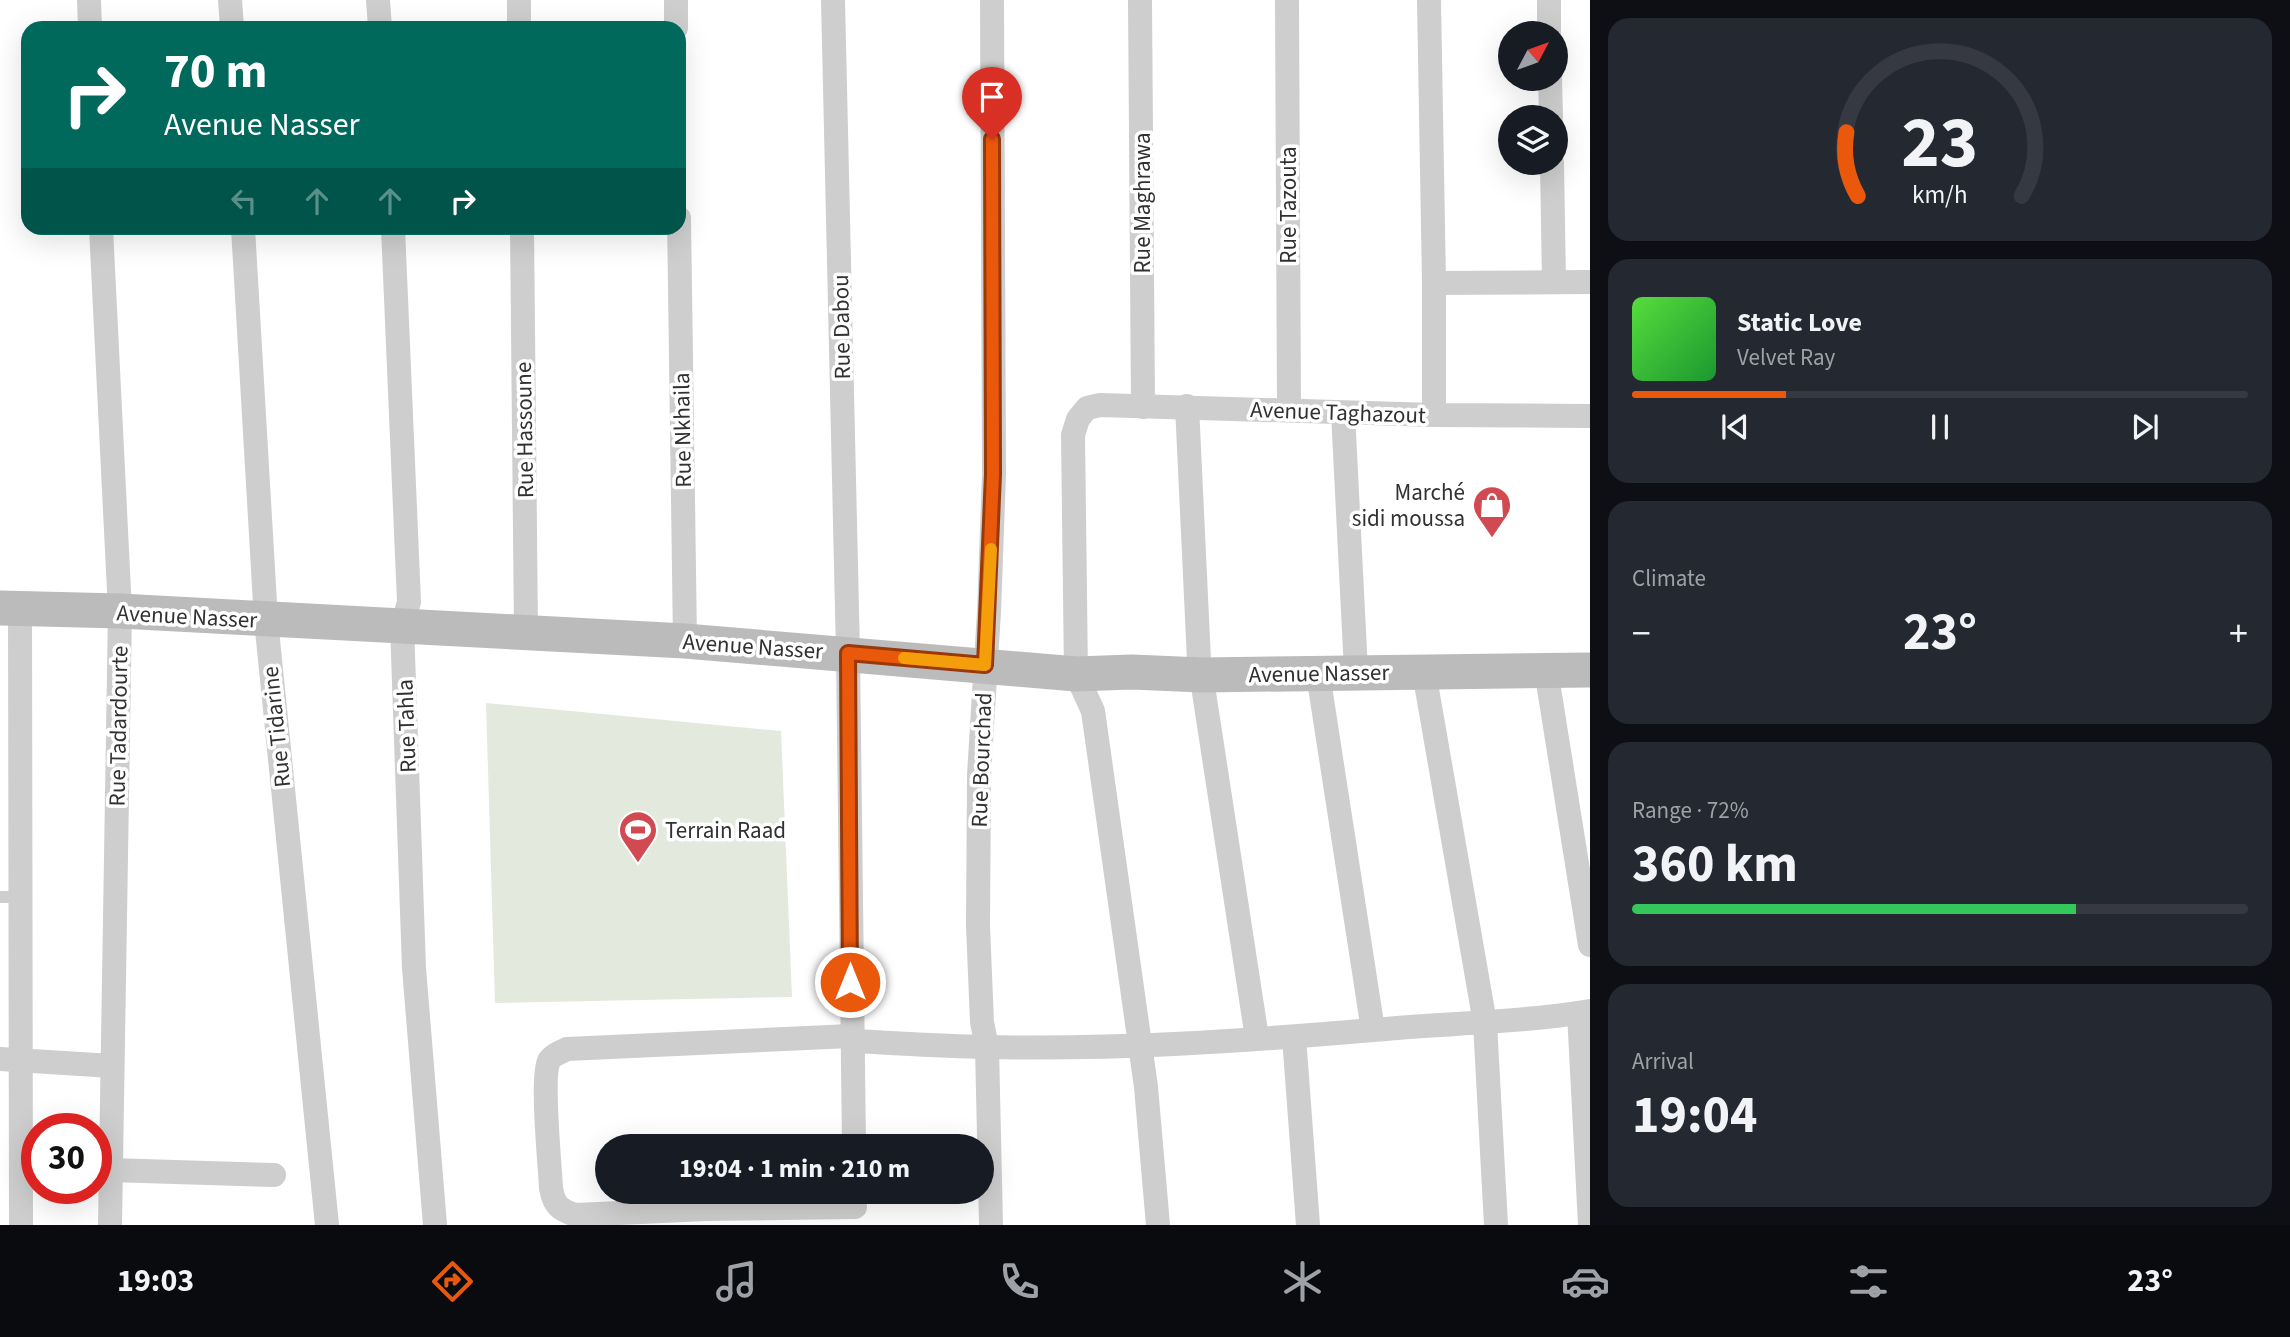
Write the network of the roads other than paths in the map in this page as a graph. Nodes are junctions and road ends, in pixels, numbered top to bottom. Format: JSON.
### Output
{"nodes":[{"id":1,"x":89,"y":0,"type":"edge"},
{"id":2,"x":230,"y":0,"type":"edge"},
{"id":3,"x":378,"y":0,"type":"edge"},
{"id":4,"x":519,"y":0,"type":"edge"},
{"id":5,"x":676,"y":0,"type":"edge"},
{"id":6,"x":833,"y":0,"type":"edge"},
{"id":7,"x":992,"y":0,"type":"edge"},
{"id":8,"x":1140,"y":0,"type":"edge"},
{"id":9,"x":1287,"y":0,"type":"edge"},
{"id":10,"x":1429,"y":0,"type":"edge"},
{"id":11,"x":1549,"y":0,"type":"edge"},
{"id":12,"x":90,"y":21,"type":"edge"},
{"id":13,"x":232,"y":21,"type":"edge"},
{"id":14,"x":380,"y":21,"type":"edge"},
{"id":15,"x":519,"y":21,"type":"edge"},
{"id":16,"x":676,"y":21,"type":"edge"},
{"id":17,"x":1549,"y":21,"type":"edge"},
{"id":18,"x":1552,"y":175,"type":"edge"},
{"id":19,"x":101,"y":235,"type":"edge"},
{"id":20,"x":243,"y":235,"type":"edge"},
{"id":21,"x":393,"y":235,"type":"edge"},
{"id":22,"x":522,"y":235,"type":"edge"},
{"id":23,"x":679,"y":235,"type":"edge"},
{"id":24,"x":1554,"y":282,"type":"junction"},
{"id":25,"x":1590,"y":282,"type":"edge"},
{"id":26,"x":1434,"y":283,"type":"junction"},
{"id":27,"x":1187,"y":406,"type":"junction"},
{"id":28,"x":1143,"y":407,"type":"junction"},
{"id":29,"x":1289,"y":410,"type":"junction"},
{"id":30,"x":1343,"y":413,"type":"junction"},
{"id":31,"x":1434,"y":415,"type":"junction"},
{"id":32,"x":1590,"y":416,"type":"edge"},
{"id":33,"x":10,"y":608,"type":"edge"},
{"id":34,"x":120,"y":611,"type":"junction"},
{"id":35,"x":266,"y":620,"type":"junction"},
{"id":36,"x":402,"y":626,"type":"junction"},
{"id":37,"x":526,"y":632,"type":"junction"},
{"id":38,"x":685,"y":641,"type":"junction"},
{"id":39,"x":848,"y":653,"type":"junction"},
{"id":40,"x":985,"y":665,"type":"junction"},
{"id":41,"x":1546,"y":670,"type":"junction"},
{"id":42,"x":1590,"y":670,"type":"edge"},
{"id":43,"x":1356,"y":671,"type":"junction"},
{"id":44,"x":1424,"y":672,"type":"junction"},
{"id":45,"x":1076,"y":674,"type":"junction"},
{"id":46,"x":1318,"y":674,"type":"junction"},
{"id":47,"x":1202,"y":675,"type":"junction"},
{"id":48,"x":1579,"y":818,"type":"edge"},
{"id":49,"x":10,"y":897,"type":"edge"},
{"id":50,"x":1590,"y":945,"type":"edge"},
{"id":51,"x":1584,"y":1012,"type":"edge"},
{"id":52,"x":1485,"y":1023,"type":"junction"},
{"id":53,"x":1373,"y":1030,"type":"junction"},
{"id":54,"x":1294,"y":1037,"type":"junction"},
{"id":55,"x":1257,"y":1038,"type":"junction"},
{"id":56,"x":851,"y":1039,"type":"junction"},
{"id":57,"x":1140,"y":1045,"type":"junction"},
{"id":58,"x":987,"y":1047,"type":"junction"},
{"id":59,"x":10,"y":1060,"type":"edge"},
{"id":60,"x":112,"y":1066,"type":"junction"},
{"id":61,"x":111,"y":1113,"type":"edge"},
{"id":62,"x":854,"y":1134,"type":"edge"},
{"id":63,"x":112,"y":1170,"type":"edge"},
{"id":64,"x":274,"y":1175,"type":"dead end"},
{"id":65,"x":110,"y":1204,"type":"edge"},
{"id":66,"x":855,"y":1208,"type":"edge"},
{"id":67,"x":706,"y":1217,"type":"edge"},
{"id":68,"x":576,"y":1220,"type":"edge"},
{"id":69,"x":20,"y":1225,"type":"edge"},
{"id":70,"x":110,"y":1225,"type":"edge"},
{"id":71,"x":327,"y":1225,"type":"edge"},
{"id":72,"x":435,"y":1225,"type":"edge"},
{"id":73,"x":991,"y":1225,"type":"edge"},
{"id":74,"x":1158,"y":1225,"type":"edge"},
{"id":75,"x":1308,"y":1225,"type":"edge"},
{"id":76,"x":1496,"y":1225,"type":"edge"},
{"id":77,"x":1590,"y":1225,"type":"edge"}],
"edges":[{"from":1,"to":12,"type":"street"},
{"from":2,"to":13,"type":"street"},
{"from":3,"to":14,"type":"street"},
{"from":4,"to":15,"type":"street"},
{"from":5,"to":16,"type":"street"},
{"from":6,"to":39,"type":"street","name":"Rue Dabou"},
{"from":7,"to":40,"type":"street","name":"Rue Bourchad"},
{"from":8,"to":28,"type":"street","name":"Rue Maghrawa"},
{"from":9,"to":29,"type":"street","name":"Rue Tazouta"},
{"from":10,"to":26,"type":"street"},
{"from":11,"to":17,"type":"street"},
{"from":18,"to":24,"type":"street"},
{"from":19,"to":34,"type":"street","name":"Rue Tadardourte"},
{"from":20,"to":35,"type":"street","name":"Rue Tidarine"},
{"from":21,"to":36,"type":"street","name":"Rue Tahla"},
{"from":22,"to":37,"type":"street","name":"Rue Hassoune"},
{"from":23,"to":38,"type":"street","name":"Rue Nkhaila"},
{"from":24,"to":25,"type":"street"},
{"from":24,"to":26,"type":"street"},
{"from":26,"to":31,"type":"street"},
{"from":27,"to":28,"type":"street","name":"Avenue Taghazout"},
{"from":27,"to":29,"type":"street","name":"Avenue Taghazout"},
{"from":27,"to":47,"type":"street"},
{"from":28,"to":45,"type":"street","name":"Avenue Taghazout"},
{"from":29,"to":30,"type":"street","name":"Avenue Taghazout"},
{"from":30,"to":31,"type":"street","name":"Avenue Taghazout"},
{"from":30,"to":43,"type":"street"},
{"from":31,"to":32,"type":"street","name":"Avenue Taghazout"},
{"from":33,"to":34,"type":"street","name":"Avenue Nasser"},
{"from":33,"to":49,"type":"street"},
{"from":34,"to":35,"type":"street","name":"Avenue Nasser"},
{"from":34,"to":60,"type":"street","name":"Rue Tadardourte"},
{"from":35,"to":36,"type":"street","name":"Avenue Nasser"},
{"from":35,"to":71,"type":"street","name":"Rue Tidarine"},
{"from":36,"to":37,"type":"street","name":"Avenue Nasser"},
{"from":36,"to":72,"type":"street","name":"Rue Tahla"},
{"from":37,"to":38,"type":"street","name":"Avenue Nasser"},
{"from":38,"to":39,"type":"street","name":"Avenue Nasser"},
{"from":39,"to":40,"type":"street","name":"Avenue Nasser"},
{"from":39,"to":56,"type":"street","name":"Rue Dabou"},
{"from":40,"to":45,"type":"street","name":"Avenue Nasser"},
{"from":40,"to":58,"type":"street","name":"Rue Bourchad"},
{"from":41,"to":42,"type":"street","name":"Avenue Nasser"},
{"from":41,"to":44,"type":"street","name":"Avenue Nasser"},
{"from":41,"to":48,"type":"street"},
{"from":43,"to":44,"type":"street","name":"Avenue Nasser"},
{"from":43,"to":46,"type":"street","name":"Avenue Nasser"},
{"from":44,"to":52,"type":"street"},
{"from":45,"to":47,"type":"street","name":"Avenue Nasser"},
{"from":45,"to":57,"type":"street"},
{"from":46,"to":47,"type":"street","name":"Avenue Nasser"},
{"from":46,"to":53,"type":"street"},
{"from":47,"to":55,"type":"street"},
{"from":48,"to":50,"type":"street"},
{"from":49,"to":59,"type":"street"},
{"from":51,"to":52,"type":"street"},
{"from":51,"to":77,"type":"street"},
{"from":52,"to":53,"type":"street"},
{"from":52,"to":76,"type":"street"},
{"from":53,"to":54,"type":"street"},
{"from":54,"to":55,"type":"street"},
{"from":54,"to":75,"type":"street"},
{"from":55,"to":57,"type":"street"},
{"from":56,"to":58,"type":"street"},
{"from":56,"to":62,"type":"street","name":"Rue Dabou"},
{"from":56,"to":68,"type":"street"},
{"from":57,"to":58,"type":"street"},
{"from":57,"to":74,"type":"street"},
{"from":58,"to":73,"type":"street","name":"Rue Bourchad"},
{"from":59,"to":60,"type":"street"},
{"from":59,"to":69,"type":"street"},
{"from":60,"to":61,"type":"street","name":"Rue Tadardourte"},
{"from":63,"to":64,"type":"street"},
{"from":65,"to":70,"type":"street","name":"Rue Tadardourte"},
{"from":66,"to":67,"type":"street"},
{"from":67,"to":68,"type":"street"}]}
